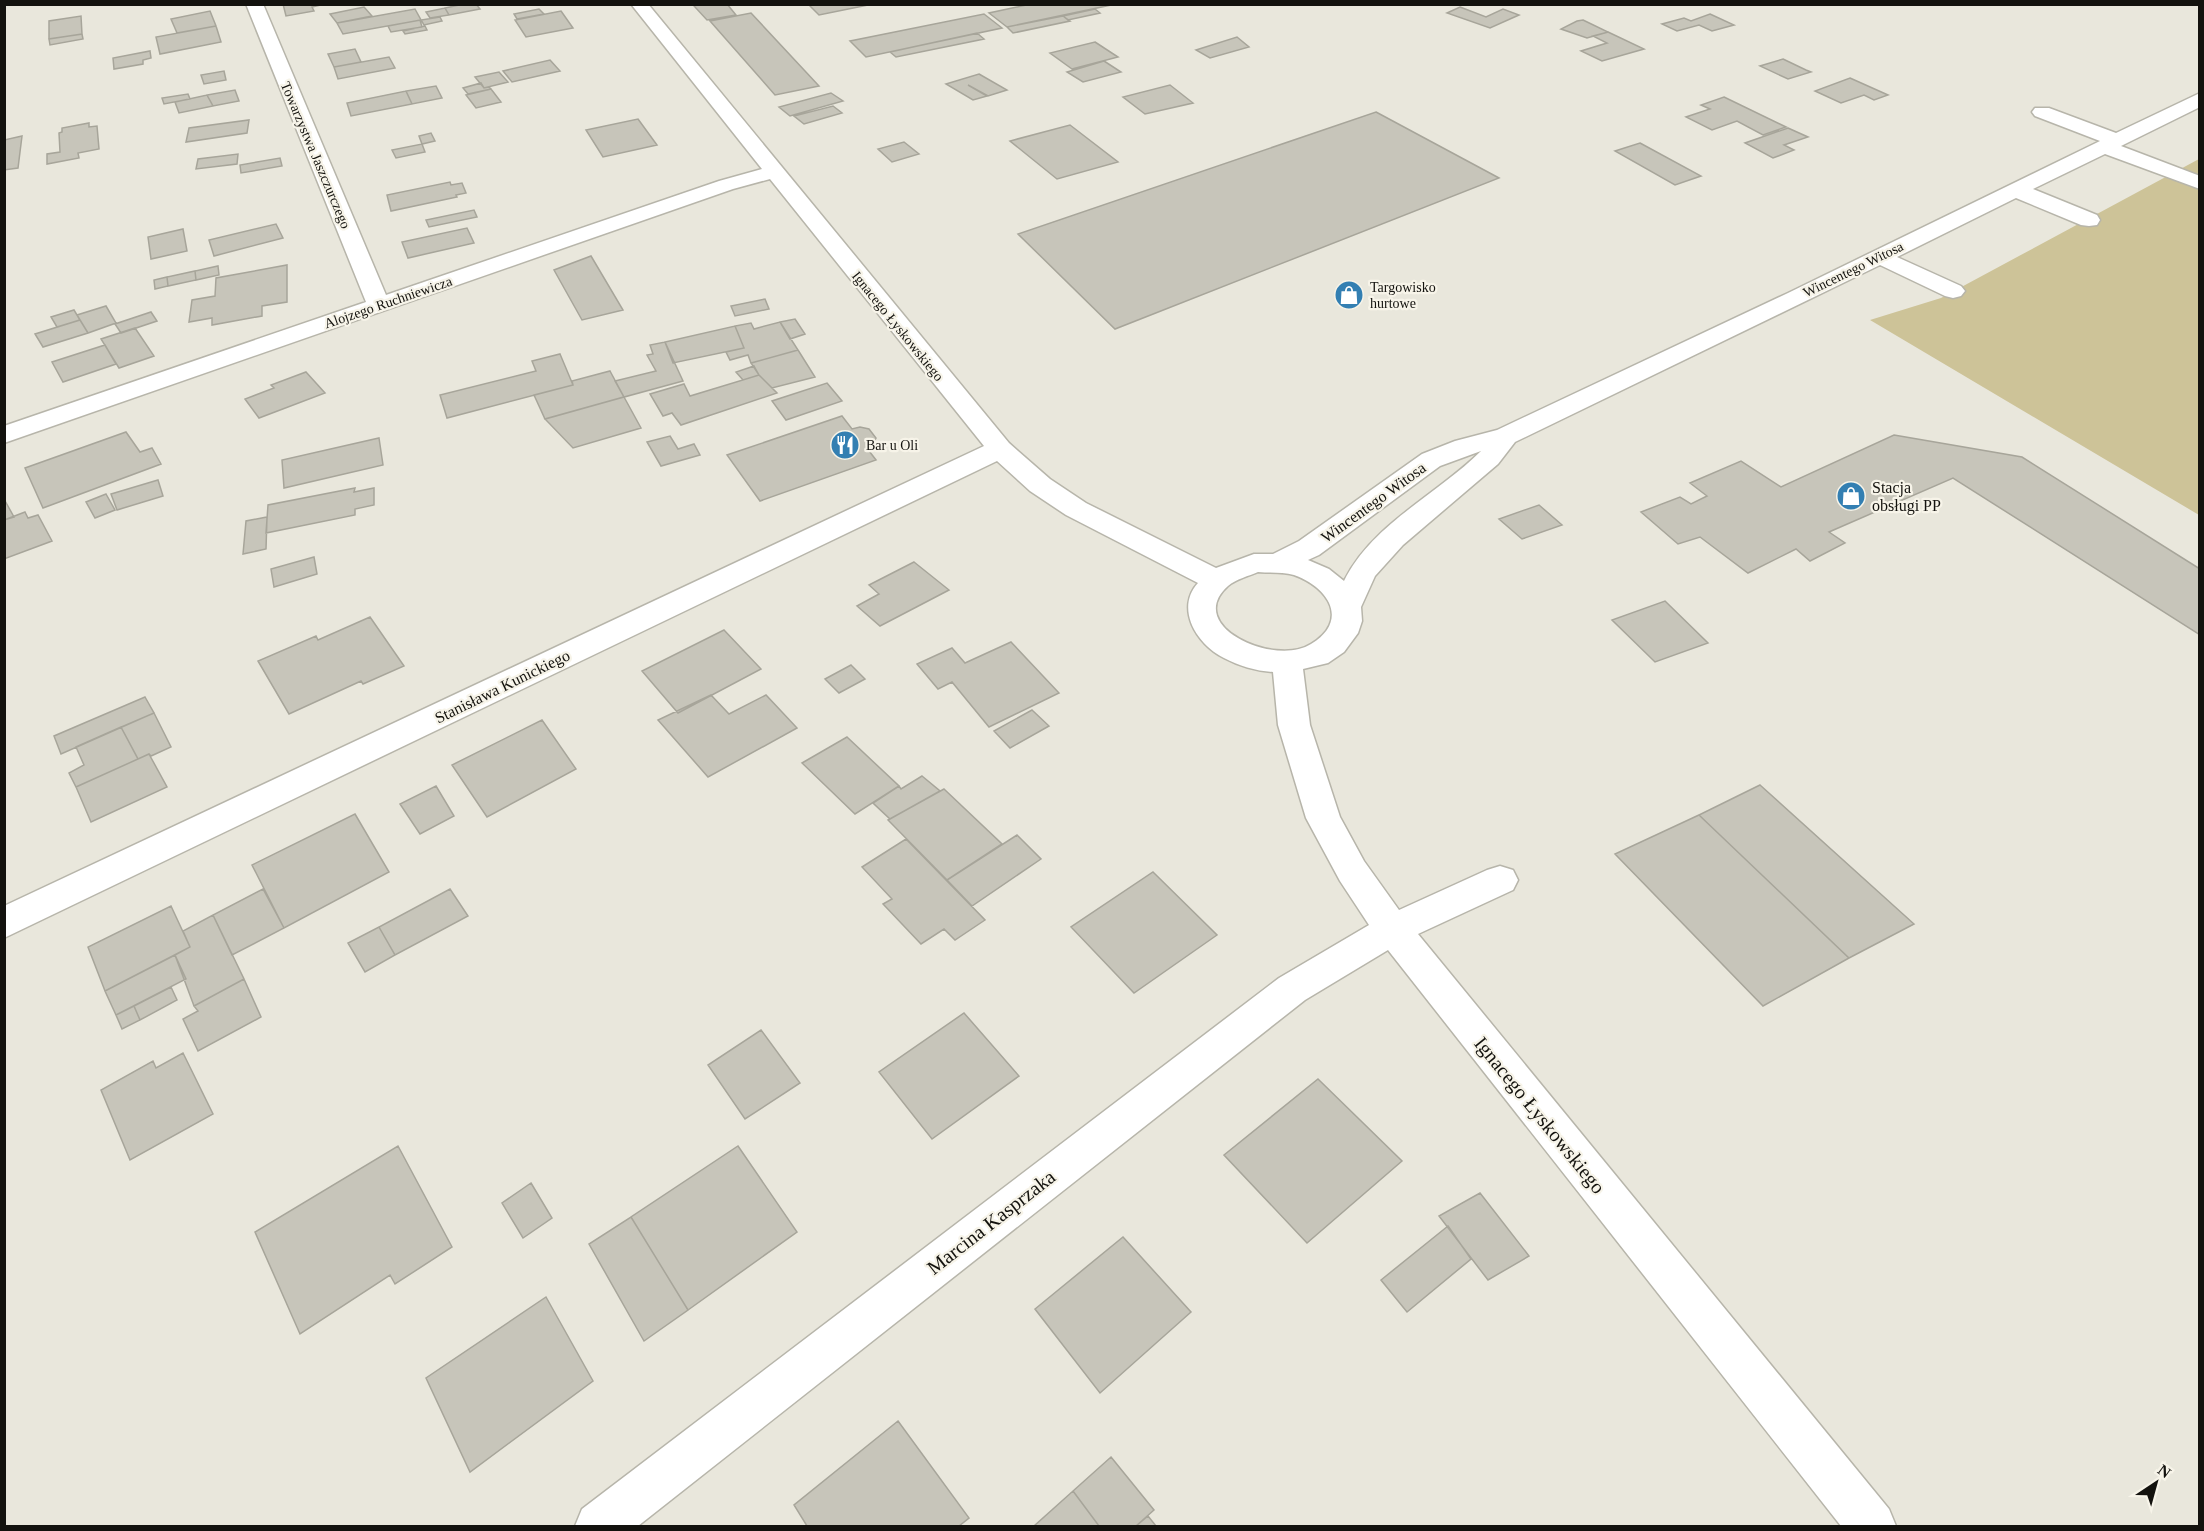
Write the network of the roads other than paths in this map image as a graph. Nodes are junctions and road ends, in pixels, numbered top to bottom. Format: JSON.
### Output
{"nodes":[{"id":1,"x":254,"y":4,"type":"edge"},
{"id":2,"x":639,"y":4,"type":"edge"},
{"id":3,"x":2199,"y":99,"type":"edge"},
{"id":4,"x":2042,"y":112,"type":"dead end"},
{"id":5,"x":2110,"y":143,"type":"junction"},
{"id":6,"x":773,"y":172,"type":"junction"},
{"id":7,"x":2199,"y":183,"type":"edge"},
{"id":8,"x":2016,"y":190,"type":"junction"},
{"id":9,"x":2089,"y":220,"type":"dead end"},
{"id":10,"x":1880,"y":257,"type":"junction"},
{"id":11,"x":1953,"y":291,"type":"dead end"},
{"id":12,"x":379,"y":306,"type":"junction"},
{"id":13,"x":4,"y":435,"type":"edge"},
{"id":14,"x":1506,"y":436,"type":"junction"},
{"id":15,"x":1000,"y":449,"type":"junction"},
{"id":16,"x":1278,"y":563,"type":"junction"},
{"id":17,"x":1215,"y":579,"type":"junction"},
{"id":18,"x":1347,"y":605,"type":"junction"},
{"id":19,"x":1287,"y":662,"type":"junction"},
{"id":20,"x":1500,"y":880,"type":"dead end"},
{"id":21,"x":4,"y":923,"type":"edge"},
{"id":22,"x":1392,"y":929,"type":"junction"},
{"id":23,"x":599,"y":1527,"type":"edge"},
{"id":24,"x":1872,"y":1527,"type":"edge"}],
"edges":[{"from":1,"to":12,"type":"street","name":"Towarzystwa Jaszczurczego"},
{"from":2,"to":6,"type":"street","name":"Ignacego Łyskowskiego"},
{"from":3,"to":5,"type":"street","name":"Wincentego Witosa"},
{"from":4,"to":5,"type":"street"},
{"from":5,"to":7,"type":"street"},
{"from":5,"to":8,"type":"street","name":"Wincentego Witosa"},
{"from":6,"to":12,"type":"street","name":"Alojzego Ruchniewicza"},
{"from":6,"to":15,"type":"street","name":"Ignacego Łyskowskiego"},
{"from":8,"to":9,"type":"street"},
{"from":8,"to":10,"type":"street","name":"Wincentego Witosa"},
{"from":10,"to":11,"type":"street"},
{"from":10,"to":14,"type":"street","name":"Wincentego Witosa"},
{"from":12,"to":13,"type":"street","name":"Alojzego Ruchniewicza"},
{"from":14,"to":16,"type":"street","name":"Wincentego Witosa"},
{"from":14,"to":18,"type":"street","name":"Wincentego Witosa"},
{"from":15,"to":17,"type":"street","name":"Ignacego Łyskowskiego"},
{"from":15,"to":21,"type":"street","name":"Stanisława Kunickiego"},
{"from":16,"to":17,"type":"street"},
{"from":16,"to":18,"type":"street"},
{"from":17,"to":19,"type":"street"},
{"from":18,"to":19,"type":"street"},
{"from":19,"to":22,"type":"street","name":"Ignacego Łyskowskiego"},
{"from":20,"to":22,"type":"street","name":"Marcina Kasprzaka"},
{"from":22,"to":23,"type":"street","name":"Marcina Kasprzaka"},
{"from":22,"to":24,"type":"street","name":"Ignacego Łyskowskiego"}]}
